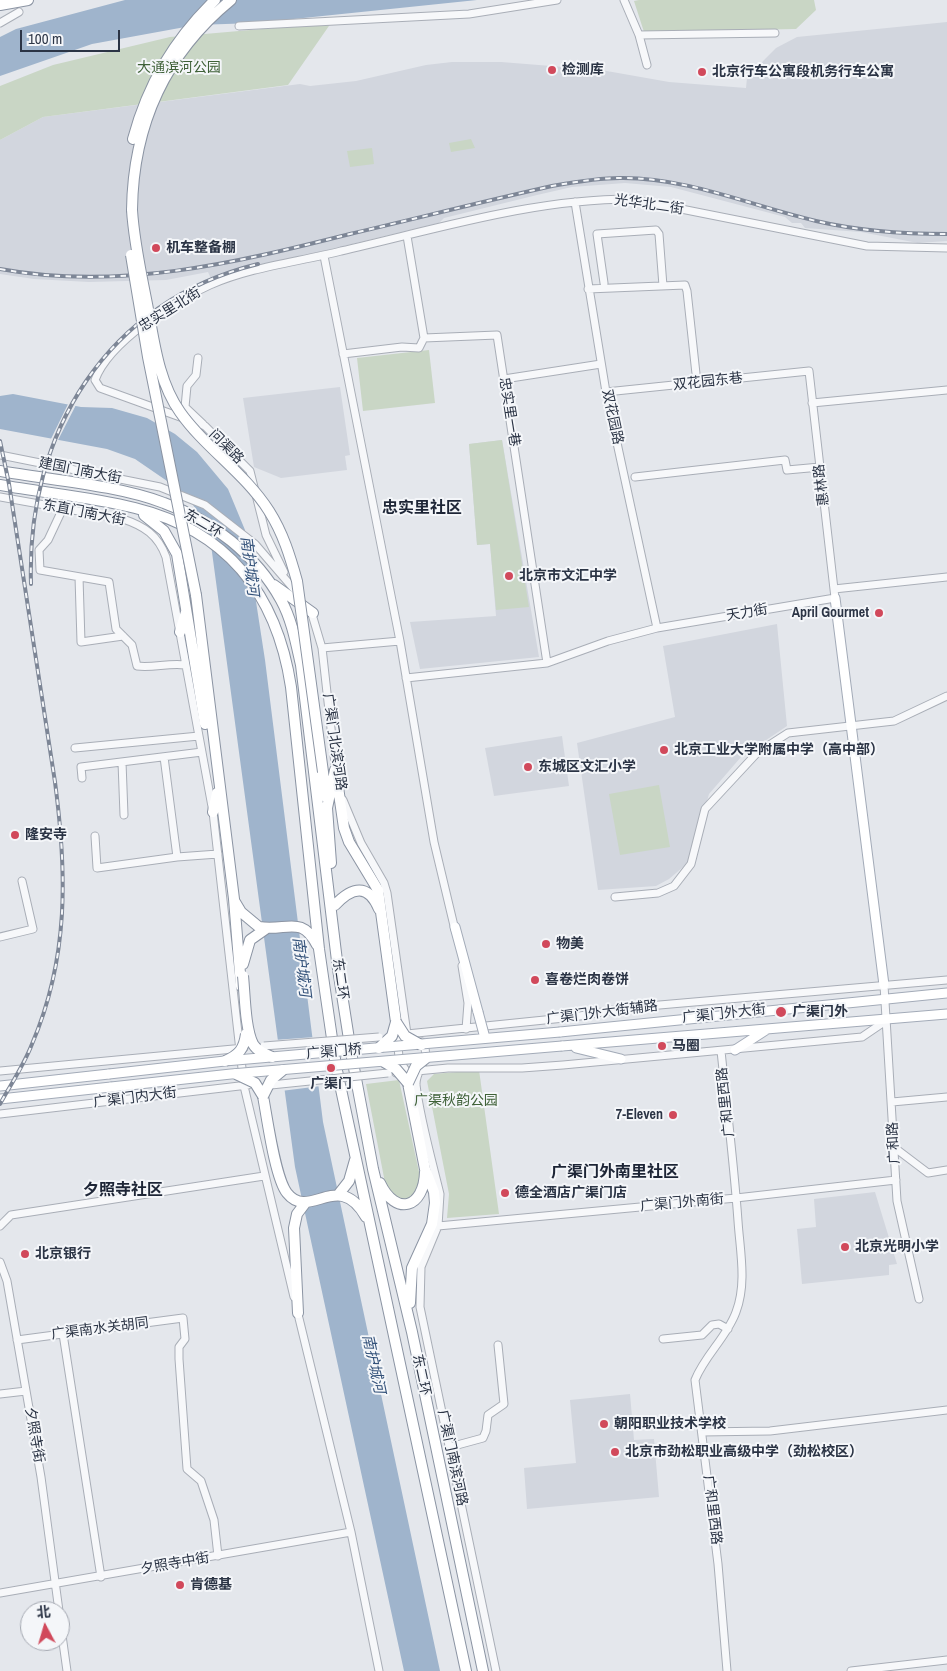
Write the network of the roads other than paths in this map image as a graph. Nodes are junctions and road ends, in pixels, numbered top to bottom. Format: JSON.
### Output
{"nodes":[{"id":1,"x":28,"y":0,"type":"edge"},
{"id":2,"x":215,"y":0,"type":"edge"},
{"id":3,"x":231,"y":0,"type":"edge"},
{"id":4,"x":557,"y":0,"type":"edge"},
{"id":5,"x":624,"y":0,"type":"edge"},
{"id":6,"x":0,"y":5,"type":"edge"},
{"id":7,"x":19,"y":12,"type":"dead end"},
{"id":8,"x":0,"y":22,"type":"edge"},
{"id":9,"x":239,"y":26,"type":"dead end"},
{"id":10,"x":775,"y":33,"type":"dead end"},
{"id":11,"x":639,"y":35,"type":"junction"},
{"id":12,"x":647,"y":64,"type":"dead end"},
{"id":13,"x":575,"y":202,"type":"junction"},
{"id":14,"x":407,"y":236,"type":"junction"},
{"id":15,"x":947,"y":248,"type":"edge"},
{"id":16,"x":324,"y":256,"type":"junction"},
{"id":17,"x":604,"y":283,"type":"dead end"},
{"id":18,"x":663,"y":286,"type":"junction"},
{"id":19,"x":588,"y":289,"type":"junction"},
{"id":20,"x":424,"y":338,"type":"junction"},
{"id":21,"x":343,"y":354,"type":"junction"},
{"id":22,"x":198,"y":358,"type":"dead end"},
{"id":23,"x":601,"y":364,"type":"junction"},
{"id":24,"x":809,"y":371,"type":"joint"},
{"id":25,"x":504,"y":379,"type":"junction"},
{"id":26,"x":95,"y":380,"type":"joint"},
{"id":27,"x":696,"y":383,"type":"junction"},
{"id":28,"x":947,"y":390,"type":"edge"},
{"id":29,"x":606,"y":392,"type":"junction"},
{"id":30,"x":812,"y":403,"type":"junction"},
{"id":31,"x":205,"y":426,"type":"junction"},
{"id":32,"x":0,"y":455,"type":"edge"},
{"id":33,"x":820,"y":467,"type":"junction"},
{"id":34,"x":0,"y":472,"type":"edge"},
{"id":35,"x":634,"y":477,"type":"dead end"},
{"id":36,"x":0,"y":485,"type":"edge"},
{"id":37,"x":0,"y":497,"type":"edge"},
{"id":38,"x":63,"y":508,"type":"junction"},
{"id":39,"x":135,"y":508,"type":"junction"},
{"id":40,"x":280,"y":571,"type":"joint"},
{"id":41,"x":78,"y":577,"type":"junction"},
{"id":42,"x":947,"y":577,"type":"edge"},
{"id":43,"x":288,"y":581,"type":"junction"},
{"id":44,"x":269,"y":582,"type":"junction"},
{"id":45,"x":834,"y":593,"type":"junction"},
{"id":46,"x":188,"y":609,"type":"junction"},
{"id":47,"x":313,"y":613,"type":"junction"},
{"id":48,"x":658,"y":628,"type":"junction"},
{"id":49,"x":180,"y":632,"type":"junction"},
{"id":50,"x":123,"y":636,"type":"junction"},
{"id":51,"x":400,"y":641,"type":"junction"},
{"id":52,"x":322,"y":648,"type":"junction"},
{"id":53,"x":547,"y":663,"type":"junction"},
{"id":54,"x":185,"y":665,"type":"junction"},
{"id":55,"x":406,"y":678,"type":"junction"},
{"id":56,"x":947,"y":696,"type":"edge"},
{"id":57,"x":850,"y":725,"type":"junction"},
{"id":58,"x":198,"y":736,"type":"junction"},
{"id":59,"x":75,"y":748,"type":"dead end"},
{"id":60,"x":214,"y":748,"type":"junction"},
{"id":61,"x":202,"y":752,"type":"junction"},
{"id":62,"x":164,"y":757,"type":"junction"},
{"id":63,"x":122,"y":762,"type":"junction"},
{"id":64,"x":335,"y":770,"type":"junction"},
{"id":65,"x":82,"y":778,"type":"dead end"},
{"id":66,"x":219,"y":785,"type":"junction"},
{"id":67,"x":338,"y":787,"type":"junction"},
{"id":68,"x":327,"y":808,"type":"junction"},
{"id":69,"x":213,"y":812,"type":"junction"},
{"id":70,"x":124,"y":815,"type":"dead end"},
{"id":71,"x":94,"y":836,"type":"dead end"},
{"id":72,"x":218,"y":854,"type":"junction"},
{"id":73,"x":177,"y":857,"type":"junction"},
{"id":74,"x":22,"y":881,"type":"dead end"},
{"id":75,"x":615,"y":897,"type":"dead end"},
{"id":76,"x":234,"y":899,"type":"junction"},
{"id":77,"x":335,"y":905,"type":"junction"},
{"id":78,"x":382,"y":916,"type":"junction"},
{"id":79,"x":455,"y":927,"type":"junction"},
{"id":80,"x":267,"y":928,"type":"junction"},
{"id":81,"x":0,"y":937,"type":"edge"},
{"id":82,"x":319,"y":948,"type":"junction"},
{"id":83,"x":338,"y":969,"type":"junction"},
{"id":84,"x":947,"y":980,"type":"edge"},
{"id":85,"x":884,"y":985,"type":"junction"},
{"id":86,"x":947,"y":992,"type":"edge"},
{"id":87,"x":885,"y":998,"type":"junction"},
{"id":88,"x":947,"y":1014,"type":"edge"},
{"id":89,"x":887,"y":1020,"type":"junction"},
{"id":90,"x":396,"y":1022,"type":"junction"},
{"id":91,"x":466,"y":1029,"type":"junction"},
{"id":92,"x":767,"y":1029,"type":"junction"},
{"id":93,"x":560,"y":1032,"type":"joint"},
{"id":94,"x":405,"y":1034,"type":"junction"},
{"id":95,"x":379,"y":1037,"type":"joint"},
{"id":96,"x":485,"y":1038,"type":"junction"},
{"id":97,"x":421,"y":1045,"type":"junction"},
{"id":98,"x":565,"y":1046,"type":"junction"},
{"id":99,"x":240,"y":1048,"type":"junction"},
{"id":100,"x":379,"y":1048,"type":"junction"},
{"id":101,"x":735,"y":1050,"type":"junction"},
{"id":102,"x":721,"y":1051,"type":"junction"},
{"id":103,"x":272,"y":1057,"type":"junction"},
{"id":104,"x":426,"y":1058,"type":"junction"},
{"id":105,"x":621,"y":1060,"type":"junction"},
{"id":106,"x":225,"y":1061,"type":"junction"},
{"id":107,"x":384,"y":1062,"type":"junction"},
{"id":108,"x":283,"y":1070,"type":"junction"},
{"id":109,"x":0,"y":1071,"type":"edge"},
{"id":110,"x":420,"y":1071,"type":"junction"},
{"id":111,"x":408,"y":1072,"type":"junction"},
{"id":112,"x":109,"y":1074,"type":"joint"},
{"id":113,"x":236,"y":1074,"type":"junction"},
{"id":114,"x":408,"y":1083,"type":"junction"},
{"id":115,"x":270,"y":1085,"type":"joint"},
{"id":116,"x":0,"y":1086,"type":"edge"},
{"id":117,"x":244,"y":1086,"type":"junction"},
{"id":118,"x":111,"y":1087,"type":"joint"},
{"id":119,"x":263,"y":1096,"type":"junction"},
{"id":120,"x":947,"y":1097,"type":"edge"},
{"id":121,"x":0,"y":1099,"type":"edge"},
{"id":122,"x":892,"y":1102,"type":"junction"},
{"id":123,"x":0,"y":1114,"type":"edge"},
{"id":124,"x":895,"y":1148,"type":"junction"},
{"id":125,"x":355,"y":1156,"type":"junction"},
{"id":126,"x":373,"y":1169,"type":"junction"},
{"id":127,"x":425,"y":1169,"type":"junction"},
{"id":128,"x":947,"y":1170,"type":"edge"},
{"id":129,"x":264,"y":1176,"type":"junction"},
{"id":130,"x":896,"y":1180,"type":"junction"},
{"id":131,"x":338,"y":1195,"type":"junction"},
{"id":132,"x":736,"y":1198,"type":"junction"},
{"id":133,"x":306,"y":1202,"type":"junction"},
{"id":134,"x":0,"y":1226,"type":"edge"},
{"id":135,"x":371,"y":1226,"type":"junction"},
{"id":136,"x":438,"y":1226,"type":"junction"},
{"id":137,"x":0,"y":1262,"type":"edge"},
{"id":138,"x":919,"y":1299,"type":"dead end"},
{"id":139,"x":298,"y":1313,"type":"junction"},
{"id":140,"x":728,"y":1330,"type":"junction"},
{"id":141,"x":412,"y":1332,"type":"junction"},
{"id":142,"x":63,"y":1334,"type":"junction"},
{"id":143,"x":663,"y":1339,"type":"dead end"},
{"id":144,"x":18,"y":1340,"type":"junction"},
{"id":145,"x":498,"y":1345,"type":"dead end"},
{"id":146,"x":26,"y":1391,"type":"junction"},
{"id":147,"x":0,"y":1394,"type":"edge"},
{"id":148,"x":947,"y":1410,"type":"edge"},
{"id":149,"x":702,"y":1432,"type":"junction"},
{"id":150,"x":450,"y":1447,"type":"junction"},
{"id":151,"x":350,"y":1532,"type":"junction"},
{"id":152,"x":218,"y":1556,"type":"junction"},
{"id":153,"x":101,"y":1577,"type":"junction"},
{"id":154,"x":55,"y":1585,"type":"junction"},
{"id":155,"x":0,"y":1593,"type":"edge"},
{"id":156,"x":57,"y":1601,"type":"edge"},
{"id":157,"x":64,"y":1651,"type":"edge"},
{"id":158,"x":947,"y":1660,"type":"edge"},
{"id":159,"x":67,"y":1671,"type":"edge"},
{"id":160,"x":379,"y":1671,"type":"edge"},
{"id":161,"x":466,"y":1671,"type":"edge"},
{"id":162,"x":483,"y":1671,"type":"edge"},
{"id":163,"x":496,"y":1671,"type":"edge"},
{"id":164,"x":727,"y":1671,"type":"edge"},
{"id":165,"x":851,"y":1671,"type":"edge"}],
"edges":[{"from":1,"to":6,"type":"highway"},
{"from":2,"to":60,"type":"highway","bridge":true},
{"from":3,"to":68,"type":"highway","bridge":true},
{"from":4,"to":9,"type":"street"},
{"from":5,"to":11,"type":"street"},
{"from":7,"to":8,"type":"street"},
{"from":10,"to":11,"type":"street"},
{"from":11,"to":12,"type":"street"},
{"from":13,"to":14,"type":"street","name":"光华北二街"},
{"from":13,"to":15,"type":"street","name":"光华北二街"},
{"from":13,"to":19,"type":"street","name":"双花园路"},
{"from":14,"to":16,"type":"street","name":"光华北二街"},
{"from":14,"to":20,"type":"street"},
{"from":16,"to":21,"type":"street"},
{"from":16,"to":26,"type":"street","name":"忠实里北街"},
{"from":17,"to":18,"type":"street"},
{"from":18,"to":19,"type":"street"},
{"from":18,"to":27,"type":"street"},
{"from":19,"to":23,"type":"street","name":"双花园路"},
{"from":20,"to":21,"type":"street"},
{"from":20,"to":25,"type":"street","name":"忠实里一巷"},
{"from":21,"to":51,"type":"street"},
{"from":22,"to":31,"type":"street"},
{"from":23,"to":25,"type":"street"},
{"from":23,"to":29,"type":"street","name":"双花园路"},
{"from":24,"to":27,"type":"street","name":"双花园东巷"},
{"from":24,"to":30,"type":"street","name":"惠林路"},
{"from":25,"to":53,"type":"street","name":"忠实里一巷"},
{"from":26,"to":31,"type":"street","name":"问渠路"},
{"from":27,"to":29,"type":"street","name":"双花园东巷"},
{"from":28,"to":30,"type":"street"},
{"from":29,"to":48,"type":"street","name":"双花园路"},
{"from":30,"to":33,"type":"street","name":"惠林路"},
{"from":31,"to":43,"type":"street","name":"问渠路"},
{"from":32,"to":40,"type":"street","name":"建国门南大街"},
{"from":33,"to":35,"type":"street"},
{"from":33,"to":45,"type":"street","name":"惠林路"},
{"from":34,"to":44,"type":"highway","name":"东二环"},
{"from":36,"to":39,"type":"highway","name":"东二环"},
{"from":37,"to":38,"type":"street","name":"东直门南大街"},
{"from":38,"to":41,"type":"street"},
{"from":38,"to":49,"type":"street","name":"东直门南大街"},
{"from":39,"to":46,"type":"highway"},
{"from":39,"to":82,"type":"highway","name":"东二环"},
{"from":40,"to":43,"type":"street","name":"广渠门北滨河路"},
{"from":41,"to":50,"type":"street"},
{"from":41,"to":50,"type":"street"},
{"from":42,"to":45,"type":"street","name":"天力街"},
{"from":43,"to":47,"type":"street","name":"广渠门北滨河路"},
{"from":44,"to":47,"type":"highway"},
{"from":44,"to":83,"type":"highway","name":"东二环"},
{"from":45,"to":48,"type":"street","name":"天力街"},
{"from":45,"to":57,"type":"main road"},
{"from":46,"to":49,"type":"highway"},
{"from":46,"to":60,"type":"highway"},
{"from":47,"to":52,"type":"street","name":"广渠门北滨河路"},
{"from":48,"to":53,"type":"street","name":"天力街"},
{"from":49,"to":54,"type":"street"},
{"from":50,"to":54,"type":"street"},
{"from":51,"to":52,"type":"street"},
{"from":51,"to":55,"type":"street"},
{"from":52,"to":64,"type":"street","name":"广渠门北滨河路"},
{"from":53,"to":55,"type":"street","name":"天力街"},
{"from":54,"to":58,"type":"street"},
{"from":55,"to":79,"type":"street"},
{"from":56,"to":57,"type":"street"},
{"from":57,"to":75,"type":"street"},
{"from":57,"to":85,"type":"main road"},
{"from":58,"to":59,"type":"street"},
{"from":58,"to":61,"type":"street"},
{"from":60,"to":66,"type":"highway"},
{"from":61,"to":62,"type":"street"},
{"from":61,"to":69,"type":"street"},
{"from":62,"to":63,"type":"street"},
{"from":62,"to":73,"type":"street"},
{"from":63,"to":65,"type":"street"},
{"from":63,"to":70,"type":"street"},
{"from":64,"to":67,"type":"street","name":"广渠门北滨河路"},
{"from":64,"to":68,"type":"highway"},
{"from":66,"to":69,"type":"highway"},
{"from":66,"to":76,"type":"highway"},
{"from":67,"to":78,"type":"highway"},
{"from":67,"to":94,"type":"street","name":"广渠门北滨河路"},
{"from":68,"to":77,"type":"highway"},
{"from":69,"to":72,"type":"street"},
{"from":71,"to":73,"type":"street"},
{"from":72,"to":73,"type":"street"},
{"from":72,"to":99,"type":"street"},
{"from":74,"to":81,"type":"street"},
{"from":76,"to":80,"type":"highway"},
{"from":76,"to":106,"type":"highway","bridge":true},
{"from":77,"to":78,"type":"highway"},
{"from":77,"to":83,"type":"highway"},
{"from":78,"to":90,"type":"highway"},
{"from":79,"to":91,"type":"street"},
{"from":79,"to":96,"type":"main road","bridge":true},
{"from":80,"to":82,"type":"highway"},
{"from":80,"to":103,"type":"highway","bridge":true},
{"from":82,"to":125,"type":"highway","name":"东二环"},
{"from":83,"to":126,"type":"highway","name":"东二环"},
{"from":84,"to":85,"type":"street"},
{"from":85,"to":87,"type":"street","name":"广和路"},
{"from":85,"to":91,"type":"street","name":"广渠门外大街辅路"},
{"from":86,"to":87,"type":"main road","name":"广渠门外大街"},
{"from":87,"to":89,"type":"street","name":"广和路"},
{"from":87,"to":93,"type":"main road","name":"广渠门外大街"},
{"from":88,"to":89,"type":"main road","name":"广渠门外大街"},
{"from":89,"to":92,"type":"main road","name":"广渠门外大街"},
{"from":89,"to":101,"type":"street"},
{"from":89,"to":122,"type":"street","name":"广和路"},
{"from":90,"to":97,"type":"highway","bridge":true},
{"from":90,"to":100,"type":"highway","bridge":true},
{"from":91,"to":94,"type":"street","name":"广渠门外大街辅路"},
{"from":92,"to":98,"type":"main road","name":"广渠门外大街"},
{"from":92,"to":101,"type":"main road"},
{"from":93,"to":96,"type":"main road","name":"广渠门桥","bridge":true},
{"from":94,"to":95,"type":"street","name":"广渠门外大街辅路"},
{"from":94,"to":110,"type":"street"},
{"from":94,"to":111,"type":"street"},
{"from":95,"to":99,"type":"street","name":"广渠门桥","bridge":true},
{"from":96,"to":97,"type":"main road","name":"广渠门桥","bridge":true},
{"from":97,"to":100,"type":"main road","name":"广渠门桥","bridge":true},
{"from":98,"to":104,"type":"main road","name":"广渠门桥","bridge":true},
{"from":98,"to":105,"type":"main road"},
{"from":99,"to":109,"type":"street"},
{"from":99,"to":117,"type":"street"},
{"from":100,"to":103,"type":"main road","name":"广渠门桥","bridge":true},
{"from":101,"to":102,"type":"street"},
{"from":102,"to":105,"type":"street"},
{"from":102,"to":132,"type":"street","name":"广和里西路"},
{"from":103,"to":106,"type":"main road","name":"广渠门桥","bridge":true},
{"from":104,"to":107,"type":"main road","name":"广渠门桥","bridge":true},
{"from":104,"to":114,"type":"highway","bridge":true},
{"from":105,"to":110,"type":"street"},
{"from":106,"to":112,"type":"main road","name":"广渠门桥","bridge":true},
{"from":107,"to":108,"type":"main road","name":"广渠门桥","bridge":true},
{"from":107,"to":114,"type":"highway","bridge":true},
{"from":108,"to":113,"type":"main road","name":"广渠门桥","bridge":true},
{"from":108,"to":119,"type":"highway","bridge":true},
{"from":110,"to":111,"type":"street"},
{"from":110,"to":136,"type":"street","name":"广渠门南滨河路"},
{"from":111,"to":115,"type":"street","name":"广渠门桥","bridge":true},
{"from":112,"to":116,"type":"main road","name":"广渠门内大街"},
{"from":113,"to":118,"type":"main road","name":"广渠门桥","bridge":true},
{"from":113,"to":119,"type":"highway","bridge":true},
{"from":114,"to":127,"type":"highway"},
{"from":115,"to":117,"type":"street","name":"广渠门内大街"},
{"from":117,"to":123,"type":"street","name":"广渠门内大街"},
{"from":117,"to":129,"type":"street"},
{"from":118,"to":121,"type":"main road","name":"广渠门内大街"},
{"from":119,"to":133,"type":"highway"},
{"from":120,"to":122,"type":"street"},
{"from":122,"to":124,"type":"street","name":"广和路"},
{"from":124,"to":128,"type":"street"},
{"from":124,"to":130,"type":"street","name":"广和路"},
{"from":125,"to":131,"type":"highway"},
{"from":125,"to":135,"type":"highway","name":"东二环"},
{"from":126,"to":127,"type":"highway"},
{"from":126,"to":141,"type":"highway","name":"东二环"},
{"from":127,"to":141,"type":"highway"},
{"from":129,"to":134,"type":"street"},
{"from":129,"to":139,"type":"street"},
{"from":130,"to":132,"type":"street","name":"广渠门外南街"},
{"from":130,"to":138,"type":"street","name":"广和路"},
{"from":131,"to":133,"type":"highway"},
{"from":131,"to":135,"type":"highway"},
{"from":132,"to":136,"type":"street","name":"广渠门外南街"},
{"from":132,"to":140,"type":"street","name":"广和里西路"},
{"from":133,"to":139,"type":"highway"},
{"from":135,"to":161,"type":"highway","name":"东二环"},
{"from":136,"to":150,"type":"street","name":"广渠门南滨河路"},
{"from":137,"to":144,"type":"street","name":"夕照寺街"},
{"from":139,"to":151,"type":"street"},
{"from":140,"to":143,"type":"street"},
{"from":140,"to":149,"type":"street","name":"广和里西路"},
{"from":141,"to":162,"type":"highway","name":"东二环"},
{"from":142,"to":144,"type":"street","name":"广渠南水关胡同"},
{"from":142,"to":152,"type":"street","name":"广渠南水关胡同"},
{"from":142,"to":153,"type":"street"},
{"from":144,"to":146,"type":"street","name":"夕照寺街"},
{"from":145,"to":150,"type":"street"},
{"from":146,"to":147,"type":"street"},
{"from":146,"to":154,"type":"street","name":"夕照寺街"},
{"from":148,"to":149,"type":"street"},
{"from":149,"to":164,"type":"street","name":"广和里西路"},
{"from":150,"to":163,"type":"street","name":"广渠门南滨河路"},
{"from":151,"to":152,"type":"street","name":"夕照寺中街"},
{"from":151,"to":160,"type":"street"},
{"from":152,"to":153,"type":"street","name":"夕照寺中街"},
{"from":153,"to":154,"type":"street","name":"夕照寺中街"},
{"from":154,"to":155,"type":"street","name":"夕照寺中街"},
{"from":154,"to":156,"type":"street","name":"夕照寺街"},
{"from":157,"to":159,"type":"street"},
{"from":158,"to":165,"type":"street"}]}
